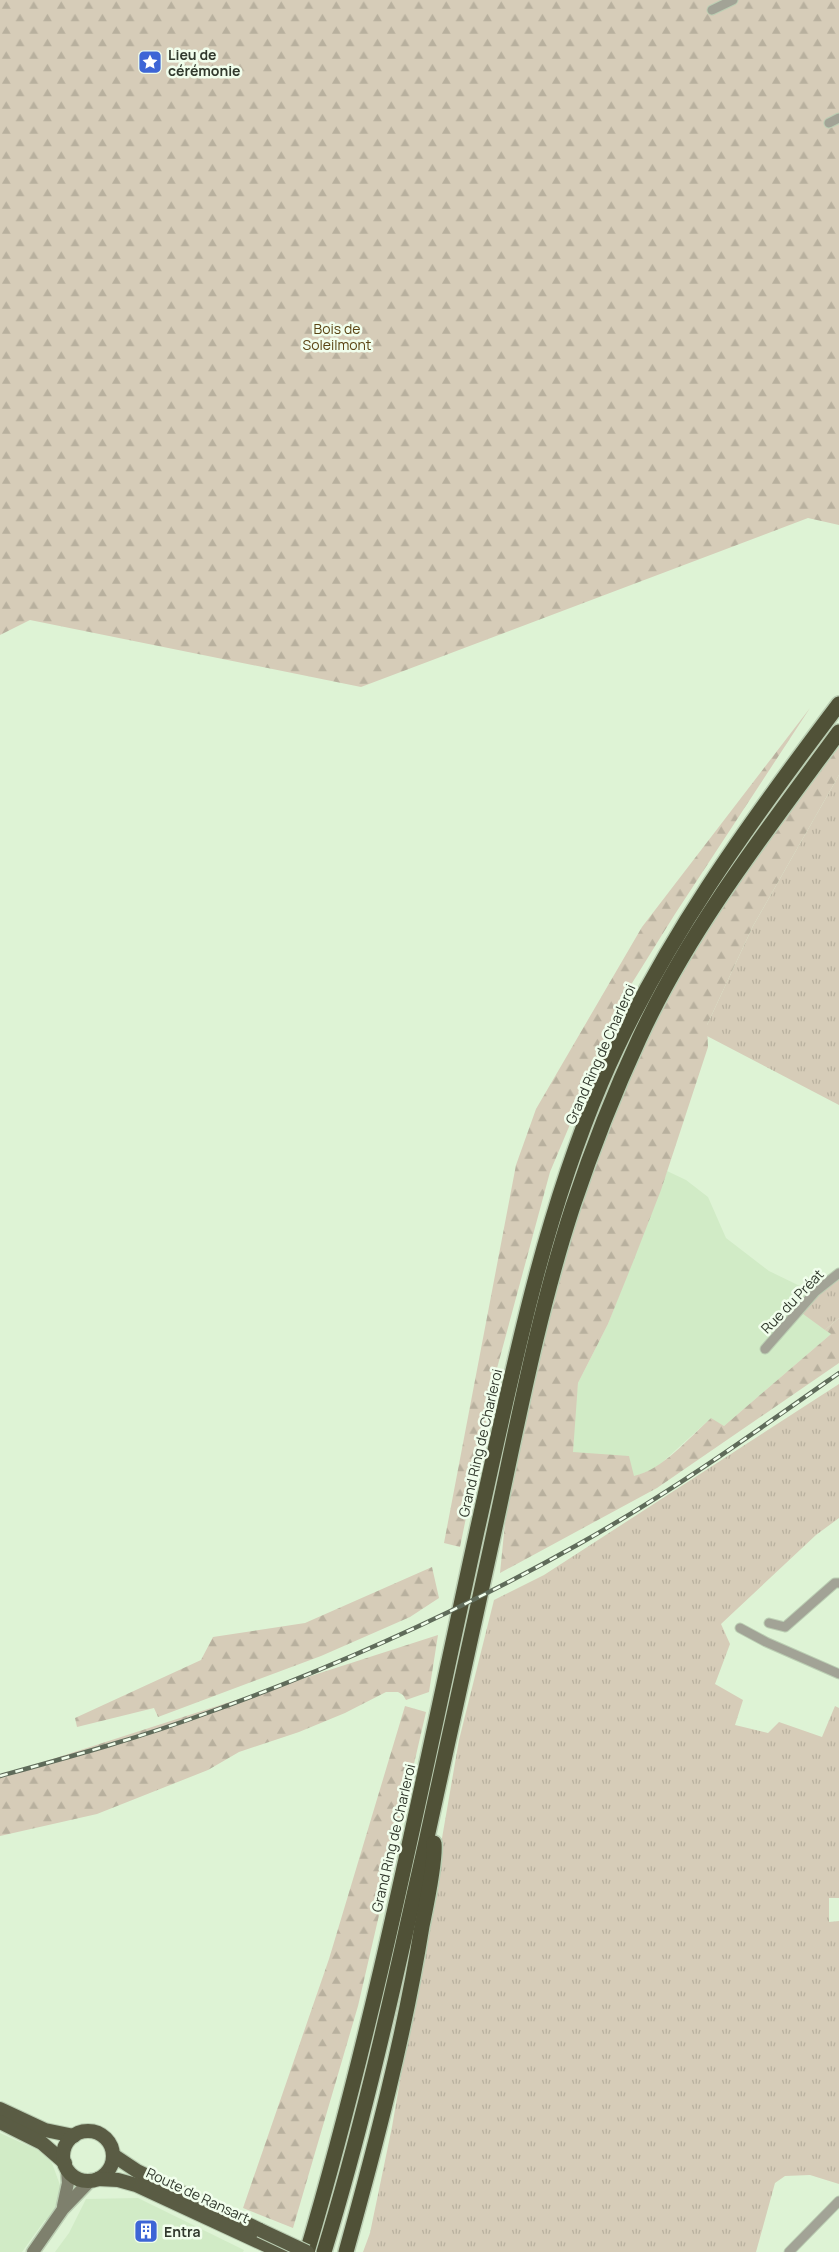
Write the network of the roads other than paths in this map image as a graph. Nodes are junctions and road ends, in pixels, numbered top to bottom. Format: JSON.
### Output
{"nodes":[{"id":1,"x":733,"y":0,"type":"edge"},
{"id":2,"x":712,"y":10,"type":"dead end"},
{"id":3,"x":839,"y":118,"type":"edge"},
{"id":4,"x":830,"y":123,"type":"dead end"},
{"id":5,"x":839,"y":704,"type":"edge"},
{"id":6,"x":839,"y":732,"type":"edge"},
{"id":7,"x":839,"y":1273,"type":"edge"},
{"id":8,"x":765,"y":1350,"type":"dead end"},
{"id":9,"x":839,"y":1583,"type":"edge"},
{"id":10,"x":769,"y":1623,"type":"dead end"},
{"id":11,"x":740,"y":1628,"type":"dead end"},
{"id":12,"x":839,"y":1674,"type":"edge"},
{"id":13,"x":431,"y":1819,"type":"junction"},
{"id":14,"x":0,"y":2118,"type":"edge"},
{"id":15,"x":74,"y":2136,"type":"junction"},
{"id":16,"x":113,"y":2155,"type":"junction"},
{"id":17,"x":66,"y":2166,"type":"junction"},
{"id":18,"x":94,"y":2180,"type":"junction"},
{"id":19,"x":839,"y":2201,"type":"edge"},
{"id":20,"x":63,"y":2209,"type":"junction"},
{"id":21,"x":259,"y":2236,"type":"junction"},
{"id":22,"x":33,"y":2252,"type":"edge"},
{"id":23,"x":282,"y":2252,"type":"edge"},
{"id":24,"x":307,"y":2252,"type":"edge"},
{"id":25,"x":324,"y":2252,"type":"edge"},
{"id":26,"x":346,"y":2252,"type":"edge"},
{"id":27,"x":789,"y":2252,"type":"edge"}],
"edges":[{"from":1,"to":2,"type":"street"},
{"from":3,"to":4,"type":"street"},
{"from":5,"to":24,"type":"highway","name":"Grand Ring de Charleroi"},
{"from":6,"to":13,"type":"highway"},
{"from":7,"to":8,"type":"street","name":"Rue du Préat"},
{"from":9,"to":10,"type":"street"},
{"from":11,"to":12,"type":"street"},
{"from":13,"to":25,"type":"highway"},
{"from":13,"to":26,"type":"highway"},
{"from":14,"to":15,"type":"highway"},
{"from":14,"to":17,"type":"highway"},
{"from":15,"to":16,"type":"highway"},
{"from":15,"to":17,"type":"highway"},
{"from":16,"to":18,"type":"highway"},
{"from":16,"to":21,"type":"highway","name":"Route de Ransart"},
{"from":17,"to":18,"type":"highway"},
{"from":17,"to":20,"type":"main road"},
{"from":18,"to":20,"type":"main road"},
{"from":18,"to":21,"type":"highway","name":"Route de Ransart"},
{"from":19,"to":27,"type":"street"},
{"from":20,"to":22,"type":"main road"},
{"from":21,"to":23,"type":"highway","name":"Route de Ransart"},
{"from":21,"to":24,"type":"highway","name":"Route de Ransart","bridge":true}]}
